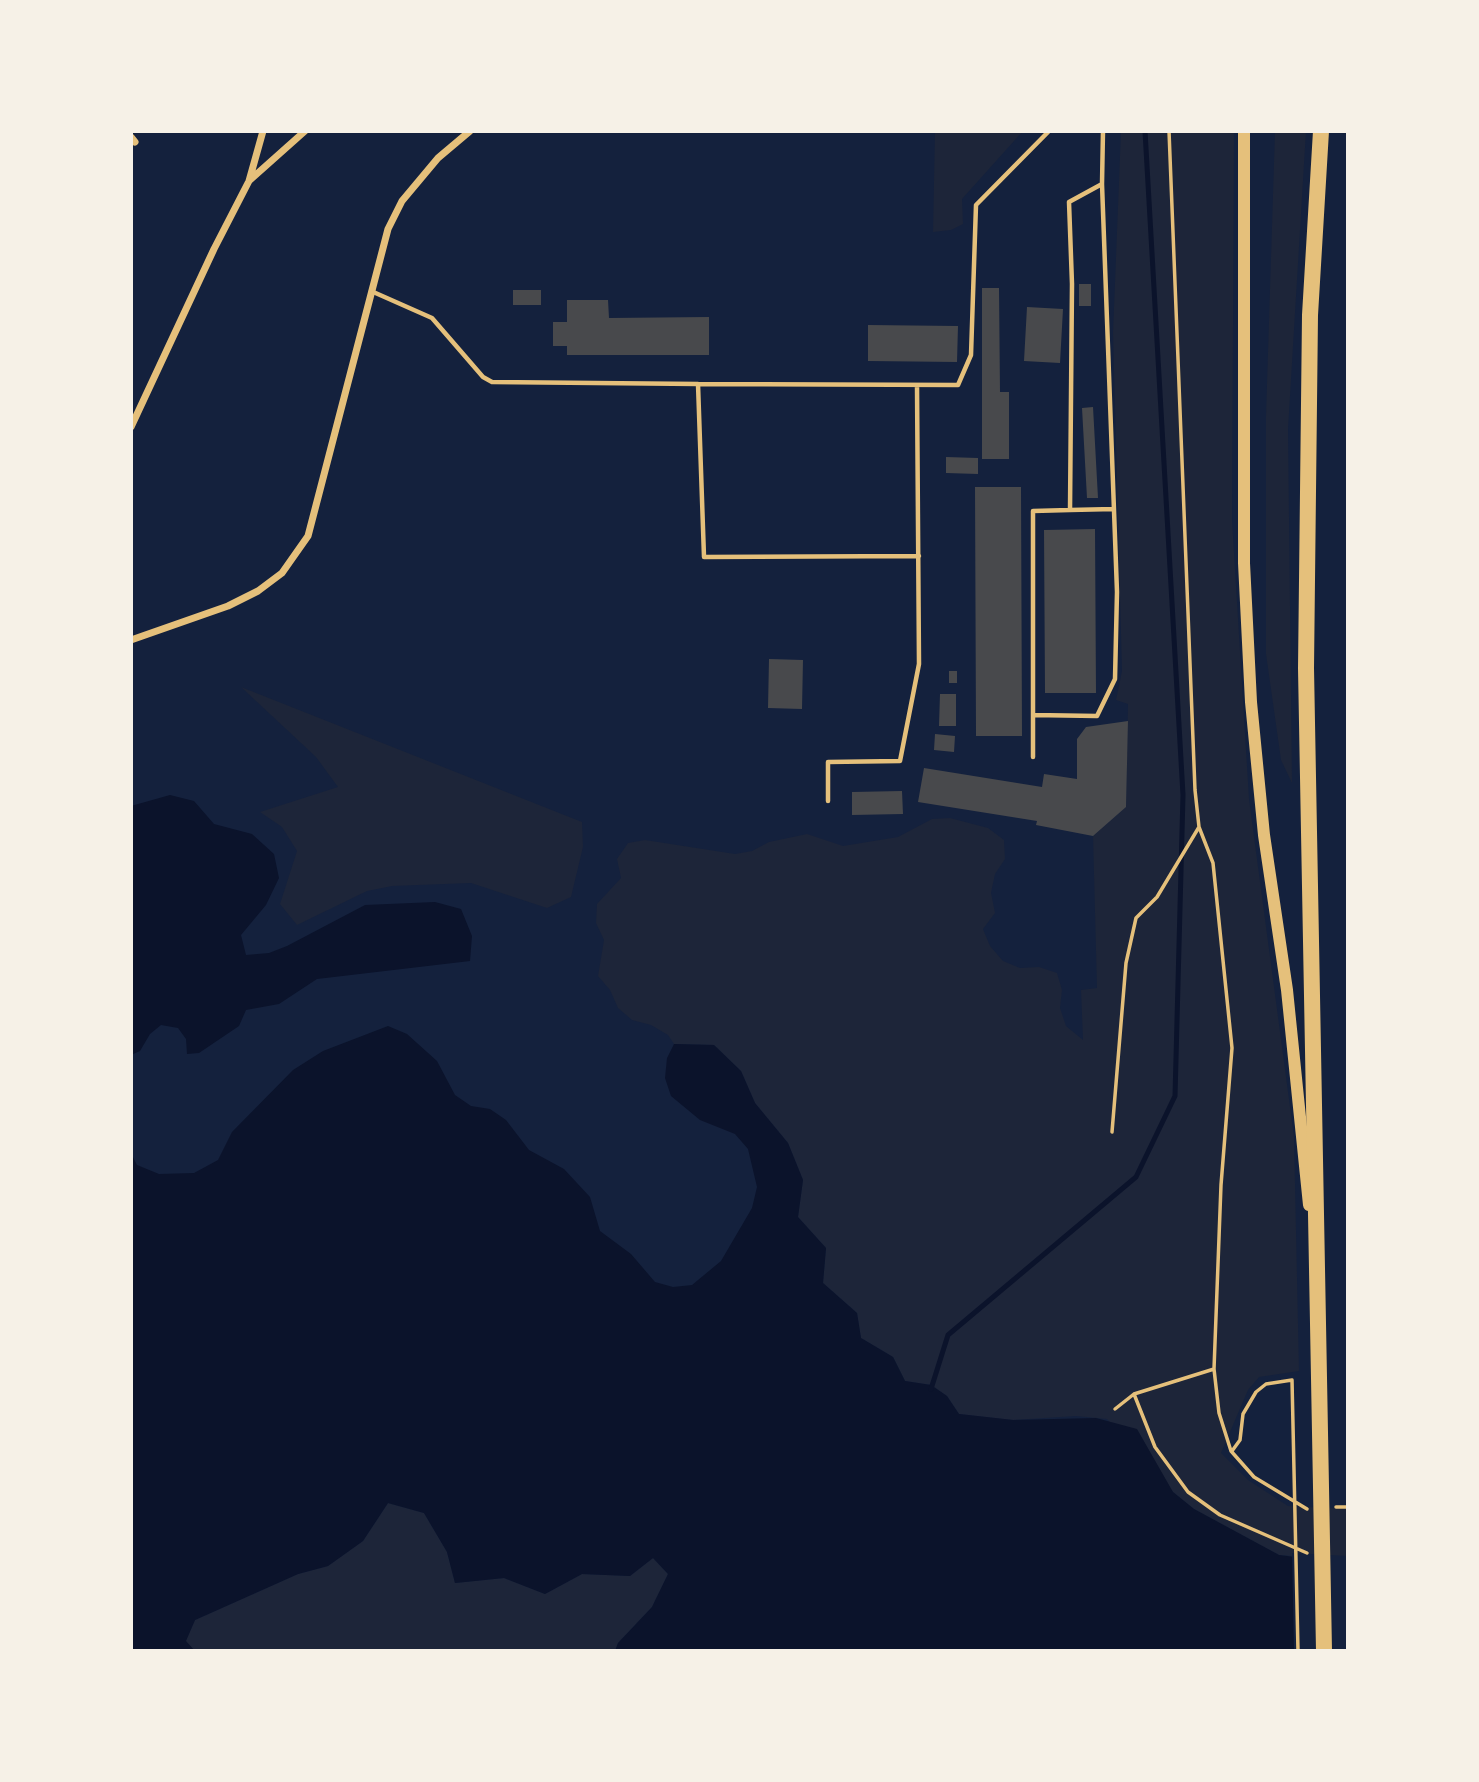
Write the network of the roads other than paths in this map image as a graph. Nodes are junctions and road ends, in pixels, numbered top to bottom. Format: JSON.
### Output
{"nodes":[{"id":1,"x":263,"y":131,"type":"edge"},
{"id":2,"x":304,"y":131,"type":"edge"},
{"id":3,"x":470,"y":131,"type":"edge"},
{"id":4,"x":1049,"y":131,"type":"edge"},
{"id":5,"x":1103,"y":131,"type":"edge"},
{"id":6,"x":1244,"y":131,"type":"edge"},
{"id":7,"x":1321,"y":131,"type":"edge"},
{"id":8,"x":249,"y":181,"type":"junction"},
{"id":9,"x":1102,"y":184,"type":"junction"},
{"id":10,"x":370,"y":291,"type":"junction"},
{"id":11,"x":698,"y":384,"type":"junction"},
{"id":12,"x":918,"y":385,"type":"junction"},
{"id":13,"x":131,"y":427,"type":"edge"},
{"id":14,"x":1114,"y":509,"type":"junction"},
{"id":15,"x":1070,"y":510,"type":"junction"},
{"id":16,"x":919,"y":556,"type":"junction"},
{"id":17,"x":131,"y":640,"type":"edge"},
{"id":18,"x":1033,"y":715,"type":"junction"},
{"id":19,"x":1033,"y":757,"type":"dead end"},
{"id":20,"x":828,"y":801,"type":"dead end"},
{"id":21,"x":1317,"y":1278,"type":"junction"},
{"id":22,"x":1324,"y":1651,"type":"edge"}],
"edges":[{"from":1,"to":8,"type":"street"},
{"from":2,"to":8,"type":"street"},
{"from":3,"to":10,"type":"street"},
{"from":4,"to":12,"type":"lane"},
{"from":5,"to":9,"type":"lane"},
{"from":6,"to":21,"type":"main road"},
{"from":7,"to":21,"type":"highway"},
{"from":8,"to":13,"type":"street"},
{"from":9,"to":14,"type":"lane"},
{"from":9,"to":15,"type":"lane"},
{"from":10,"to":11,"type":"lane"},
{"from":10,"to":17,"type":"street"},
{"from":11,"to":12,"type":"lane"},
{"from":11,"to":16,"type":"lane"},
{"from":12,"to":16,"type":"lane"},
{"from":14,"to":15,"type":"lane"},
{"from":14,"to":18,"type":"lane"},
{"from":15,"to":18,"type":"lane"},
{"from":16,"to":20,"type":"lane"},
{"from":18,"to":19,"type":"lane"},
{"from":21,"to":22,"type":"highway"}]}
